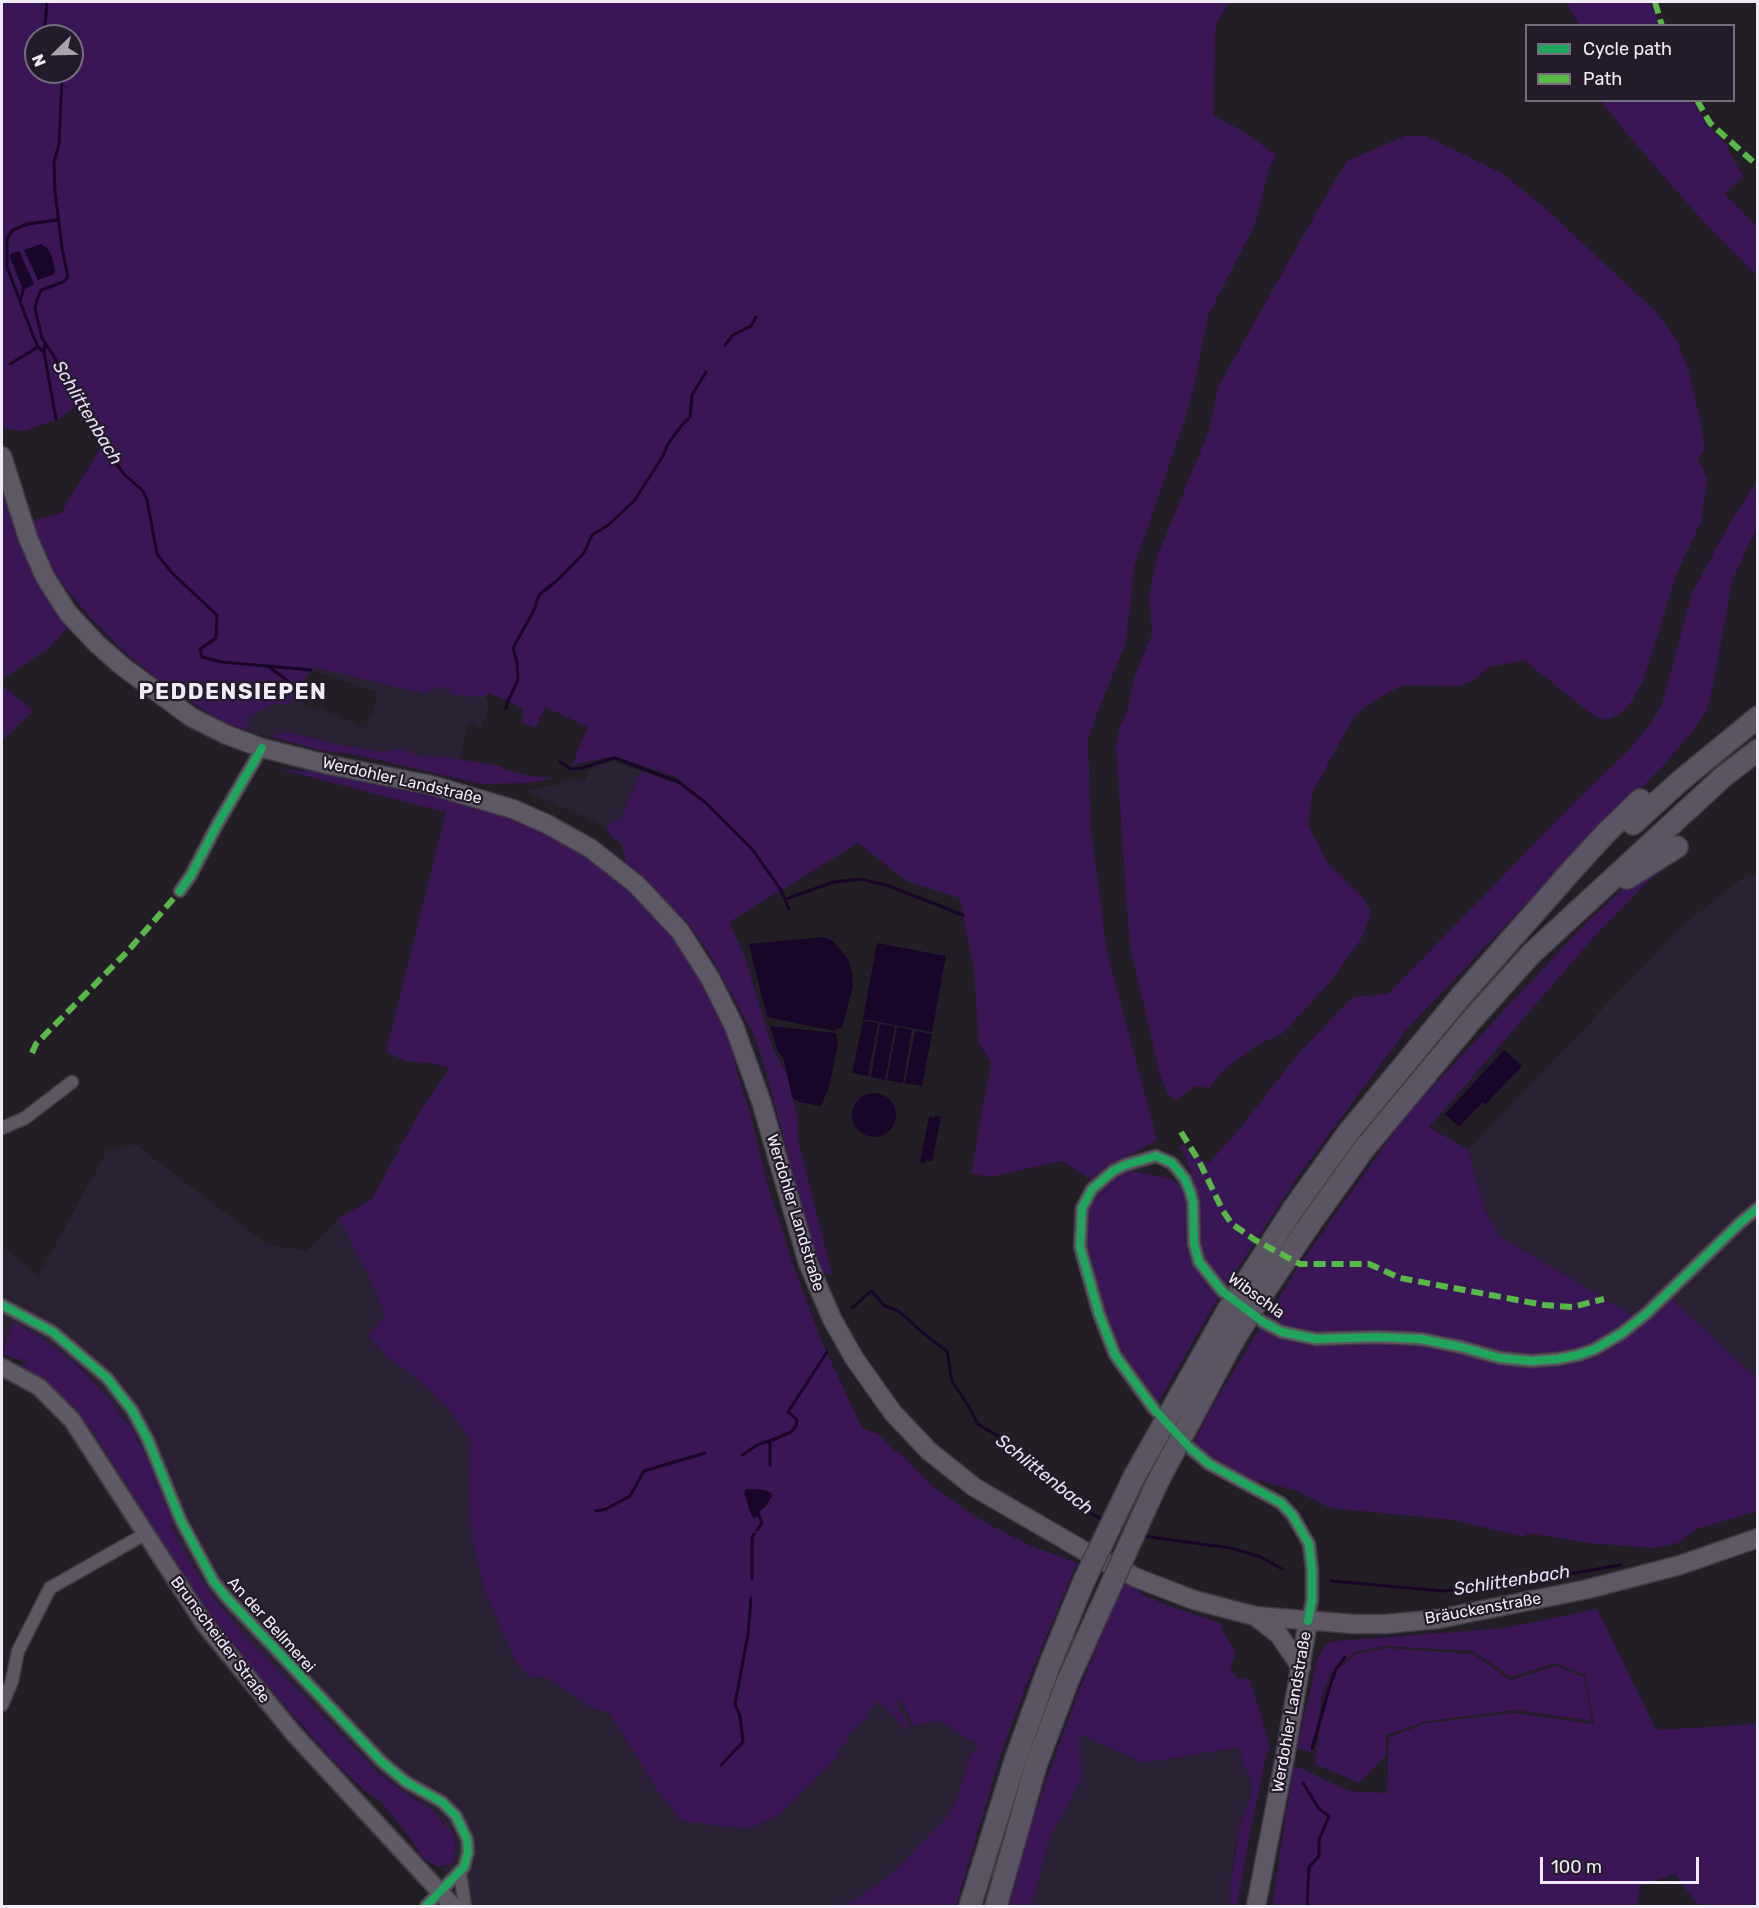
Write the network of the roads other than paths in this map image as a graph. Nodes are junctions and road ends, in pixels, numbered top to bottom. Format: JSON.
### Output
{"nodes":[{"id":1,"x":2,"y":456,"type":"edge"},
{"id":2,"x":1758,"y":717,"type":"edge"},
{"id":3,"x":262,"y":748,"type":"junction"},
{"id":4,"x":1758,"y":750,"type":"edge"},
{"id":5,"x":1640,"y":801,"type":"dead end"},
{"id":6,"x":1677,"y":847,"type":"dead end"},
{"id":7,"x":180,"y":891,"type":"dead end"},
{"id":8,"x":1522,"y":928,"type":"junction"},
{"id":9,"x":1541,"y":944,"type":"junction"},
{"id":10,"x":72,"y":1082,"type":"dead end"},
{"id":11,"x":2,"y":1128,"type":"edge"},
{"id":12,"x":1758,"y":1208,"type":"edge"},
{"id":13,"x":2,"y":1305,"type":"edge"},
{"id":14,"x":2,"y":1366,"type":"edge"},
{"id":15,"x":145,"y":1534,"type":"junction"},
{"id":16,"x":1758,"y":1538,"type":"edge"},
{"id":17,"x":1255,"y":1616,"type":"junction"},
{"id":18,"x":1308,"y":1621,"type":"junction"},
{"id":19,"x":1301,"y":1667,"type":"junction"},
{"id":20,"x":2,"y":1705,"type":"edge"},
{"id":21,"x":460,"y":1872,"type":"junction"},
{"id":22,"x":440,"y":1892,"type":"junction"},
{"id":23,"x":426,"y":1906,"type":"edge"},
{"id":24,"x":453,"y":1906,"type":"edge"},
{"id":25,"x":465,"y":1906,"type":"edge"},
{"id":26,"x":970,"y":1906,"type":"edge"},
{"id":27,"x":996,"y":1906,"type":"edge"},
{"id":28,"x":1256,"y":1906,"type":"edge"}],
"edges":[{"from":1,"to":3,"type":"main road","name":"Werdohler Landstraße"},
{"from":2,"to":8,"type":"highway"},
{"from":3,"to":7,"type":"street"},
{"from":3,"to":17,"type":"main road","name":"Werdohler Landstraße"},
{"from":4,"to":9,"type":"highway"},
{"from":5,"to":8,"type":"highway"},
{"from":6,"to":9,"type":"highway"},
{"from":8,"to":26,"type":"highway","bridge":true},
{"from":9,"to":27,"type":"highway","bridge":true},
{"from":10,"to":11,"type":"street"},
{"from":12,"to":18,"type":"street","name":"Wibschla"},
{"from":13,"to":21,"type":"street","name":"An der Bellmerei"},
{"from":14,"to":15,"type":"main road","name":"Brunscheider Straße"},
{"from":15,"to":20,"type":"street"},
{"from":15,"to":22,"type":"main road","name":"Brunscheider Straße"},
{"from":16,"to":18,"type":"main road","name":"Bräuckenstraße"},
{"from":17,"to":18,"type":"main road","name":"Werdohler Landstraße"},
{"from":17,"to":19,"type":"main road"},
{"from":18,"to":19,"type":"main road","name":"Werdohler Landstraße"},
{"from":19,"to":28,"type":"main road","name":"Werdohler Landstraße"},
{"from":21,"to":22,"type":"street"},
{"from":21,"to":25,"type":"street","name":"An der Bellmerei"},
{"from":22,"to":23,"type":"street"},
{"from":22,"to":24,"type":"main road","name":"Brunscheider Straße"}]}
